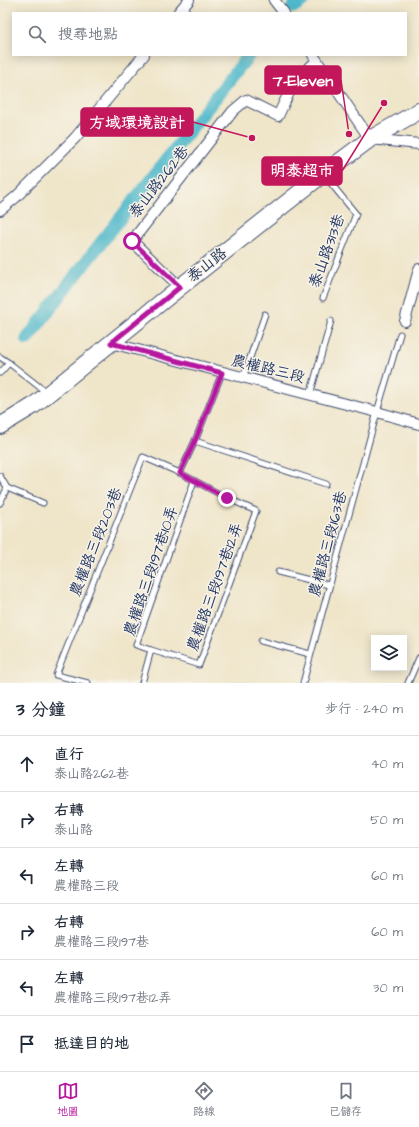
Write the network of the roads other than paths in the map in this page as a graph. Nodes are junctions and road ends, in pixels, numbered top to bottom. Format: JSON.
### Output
{"nodes":[{"id":1,"x":189,"y":0,"type":"edge"},
{"id":2,"x":274,"y":0,"type":"edge"},
{"id":3,"x":179,"y":12,"type":"edge"},
{"id":4,"x":283,"y":12,"type":"edge"},
{"id":5,"x":143,"y":56,"type":"edge"},
{"id":6,"x":315,"y":58,"type":"edge"},
{"id":7,"x":419,"y":111,"type":"edge"},
{"id":8,"x":370,"y":139,"type":"junction"},
{"id":9,"x":419,"y":144,"type":"edge"},
{"id":10,"x":323,"y":174,"type":"junction"},
{"id":11,"x":0,"y":210,"type":"edge"},
{"id":12,"x":419,"y":269,"type":"edge"},
{"id":13,"x":180,"y":287,"type":"junction"},
{"id":14,"x":323,"y":298,"type":"dead end"},
{"id":15,"x":265,"y":314,"type":"dead end"},
{"id":16,"x":405,"y":321,"type":"dead end"},
{"id":17,"x":331,"y":322,"type":"dead end"},
{"id":18,"x":400,"y":334,"type":"dead end"},
{"id":19,"x":111,"y":343,"type":"junction"},
{"id":20,"x":0,"y":357,"type":"edge"},
{"id":21,"x":9,"y":363,"type":"junction"},
{"id":22,"x":0,"y":372,"type":"edge"},
{"id":23,"x":222,"y":373,"type":"junction"},
{"id":24,"x":243,"y":378,"type":"junction"},
{"id":25,"x":48,"y":394,"type":"junction"},
{"id":26,"x":310,"y":395,"type":"junction"},
{"id":27,"x":377,"y":412,"type":"junction"},
{"id":28,"x":419,"y":424,"type":"edge"},
{"id":29,"x":0,"y":426,"type":"edge"},
{"id":30,"x":195,"y":441,"type":"junction"},
{"id":31,"x":180,"y":473,"type":"junction"},
{"id":32,"x":0,"y":476,"type":"edge"},
{"id":33,"x":194,"y":481,"type":"junction"},
{"id":34,"x":326,"y":484,"type":"dead end"},
{"id":35,"x":7,"y":488,"type":"junction"},
{"id":36,"x":0,"y":503,"type":"edge"},
{"id":37,"x":44,"y":503,"type":"dead end"},
{"id":38,"x":278,"y":572,"type":"dead end"},
{"id":39,"x":329,"y":585,"type":"junction"},
{"id":40,"x":261,"y":641,"type":"dead end"},
{"id":41,"x":151,"y":650,"type":"junction"},
{"id":42,"x":310,"y":654,"type":"junction"},
{"id":43,"x":419,"y":658,"type":"edge"},
{"id":44,"x":88,"y":683,"type":"edge"},
{"id":45,"x":142,"y":683,"type":"edge"},
{"id":46,"x":303,"y":683,"type":"edge"},
{"id":47,"x":408,"y":683,"type":"edge"}],
"edges":[{"from":1,"to":3,"type":"street"},
{"from":2,"to":4,"type":"street"},
{"from":5,"to":11,"type":"street"},
{"from":6,"to":8,"type":"street"},
{"from":6,"to":13,"type":"street","name":"泰山路262巷"},
{"from":7,"to":8,"type":"main road","name":"泰山路"},
{"from":8,"to":9,"type":"street"},
{"from":8,"to":10,"type":"main road","name":"泰山路"},
{"from":10,"to":13,"type":"main road","name":"泰山路"},
{"from":10,"to":14,"type":"lane","name":"泰山路313巷"},
{"from":12,"to":16,"type":"street"},
{"from":13,"to":19,"type":"main road","name":"泰山路"},
{"from":15,"to":24,"type":"lane"},
{"from":17,"to":26,"type":"lane"},
{"from":18,"to":27,"type":"lane","name":"農權路三段163巷"},
{"from":19,"to":23,"type":"street","name":"農權路三段"},
{"from":19,"to":25,"type":"main road","name":"泰山路"},
{"from":20,"to":21,"type":"lane"},
{"from":21,"to":22,"type":"lane"},
{"from":21,"to":25,"type":"lane"},
{"from":23,"to":24,"type":"street","name":"農權路三段"},
{"from":23,"to":30,"type":"lane"},
{"from":24,"to":26,"type":"street","name":"農權路三段"},
{"from":25,"to":29,"type":"main road","name":"泰山路"},
{"from":26,"to":27,"type":"street","name":"農權路三段"},
{"from":27,"to":28,"type":"street","name":"農權路三段"},
{"from":27,"to":39,"type":"lane","name":"農權路三段163巷"},
{"from":30,"to":31,"type":"lane"},
{"from":30,"to":34,"type":"lane"},
{"from":31,"to":33,"type":"lane"},
{"from":31,"to":44,"type":"lane","name":"農權路三段203巷"},
{"from":32,"to":35,"type":"lane"},
{"from":33,"to":41,"type":"lane","name":"農權路三段197巷10弄"},
{"from":33,"to":41,"type":"lane","name":"農權路三段197巷12弄"},
{"from":35,"to":36,"type":"lane"},
{"from":35,"to":37,"type":"lane"},
{"from":38,"to":39,"type":"lane"},
{"from":39,"to":42,"type":"lane","name":"農權路三段163巷"},
{"from":40,"to":42,"type":"lane"},
{"from":41,"to":45,"type":"lane","name":"農權路三段197巷10弄"},
{"from":42,"to":46,"type":"lane","name":"農權路三段163巷"},
{"from":43,"to":47,"type":"lane"}]}
